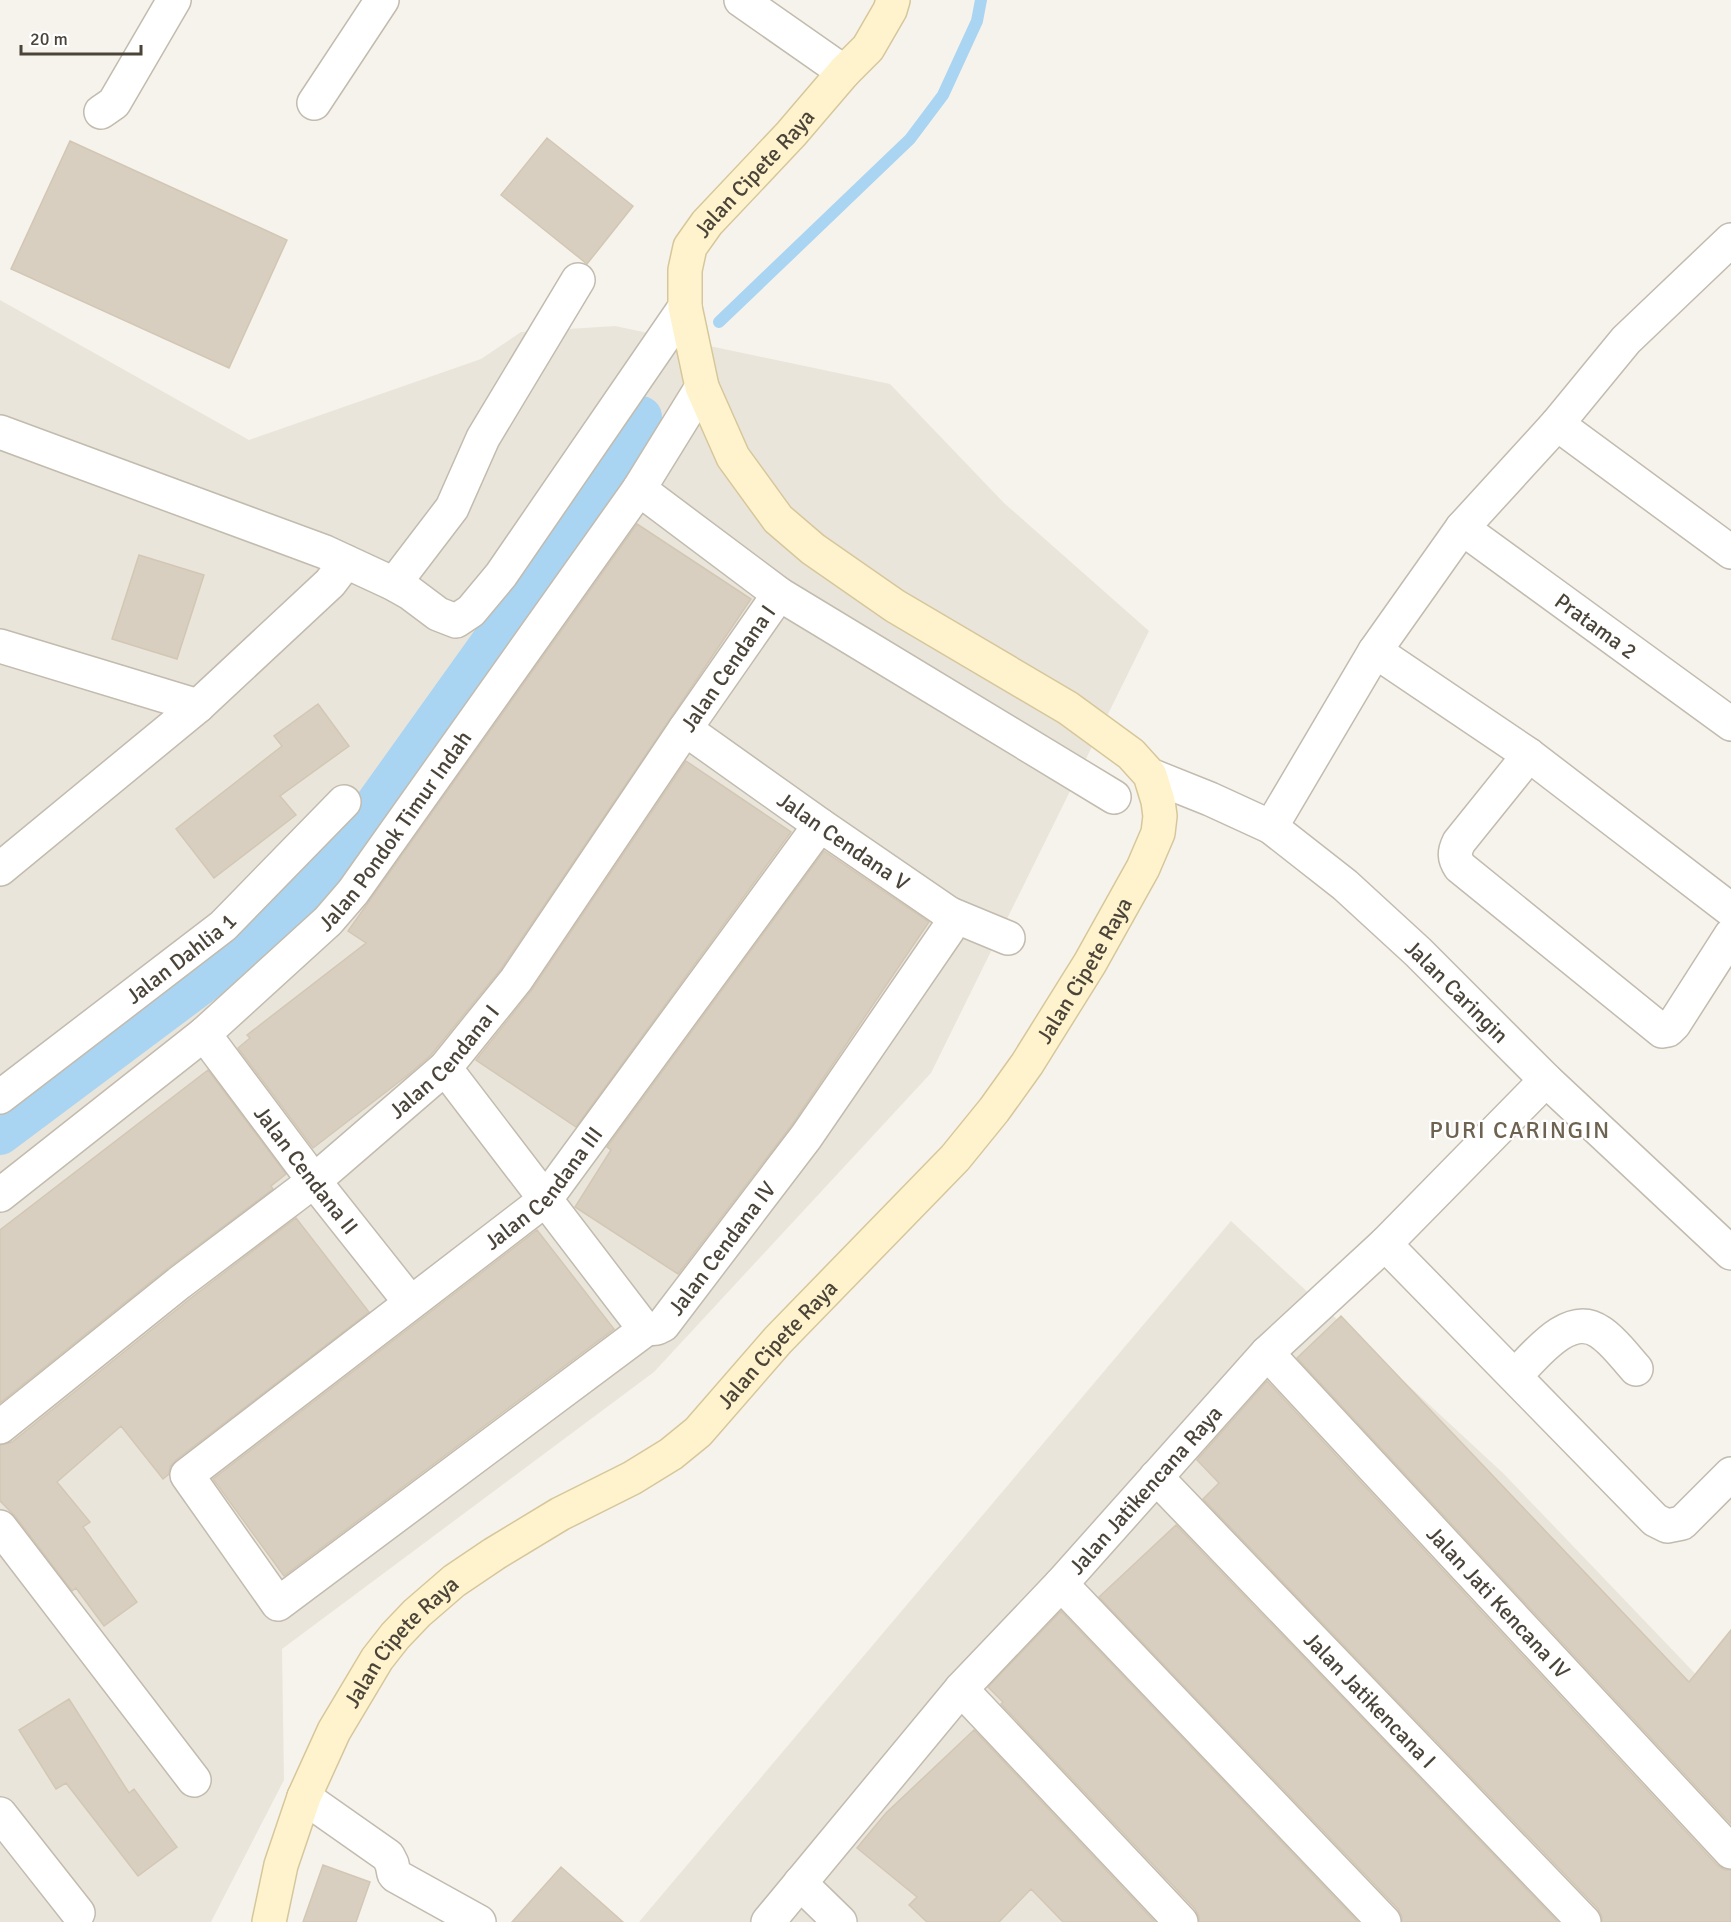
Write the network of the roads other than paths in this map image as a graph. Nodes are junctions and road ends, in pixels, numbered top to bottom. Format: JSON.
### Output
{"nodes":[{"id":1,"x":174,"y":0,"type":"edge"},
{"id":2,"x":382,"y":0,"type":"edge"},
{"id":3,"x":741,"y":0,"type":"edge"},
{"id":4,"x":893,"y":0,"type":"edge"},
{"id":5,"x":844,"y":72,"type":"junction"},
{"id":6,"x":314,"y":103,"type":"dead end"},
{"id":7,"x":101,"y":112,"type":"dead end"},
{"id":8,"x":1724,"y":257,"type":"edge"},
{"id":9,"x":578,"y":280,"type":"dead end"},
{"id":10,"x":685,"y":307,"type":"junction"},
{"id":11,"x":702,"y":387,"type":"junction"},
{"id":12,"x":1557,"y":424,"type":"junction"},
{"id":13,"x":0,"y":432,"type":"edge"},
{"id":14,"x":639,"y":489,"type":"junction"},
{"id":15,"x":1462,"y":528,"type":"junction"},
{"id":16,"x":1731,"y":552,"type":"edge"},
{"id":17,"x":346,"y":562,"type":"junction"},
{"id":18,"x":394,"y":584,"type":"junction"},
{"id":19,"x":778,"y":594,"type":"junction"},
{"id":20,"x":2,"y":649,"type":"edge"},
{"id":21,"x":1375,"y":651,"type":"junction"},
{"id":22,"x":198,"y":706,"type":"junction"},
{"id":23,"x":1731,"y":724,"type":"edge"},
{"id":24,"x":685,"y":729,"type":"junction"},
{"id":25,"x":1529,"y":755,"type":"junction"},
{"id":26,"x":1150,"y":775,"type":"junction"},
{"id":27,"x":1114,"y":797,"type":"dead end"},
{"id":28,"x":344,"y":802,"type":"dead end"},
{"id":29,"x":820,"y":825,"type":"junction"},
{"id":30,"x":1271,"y":827,"type":"junction"},
{"id":31,"x":0,"y":869,"type":"edge"},
{"id":32,"x":1731,"y":910,"type":"edge"},
{"id":33,"x":950,"y":914,"type":"junction"},
{"id":34,"x":1731,"y":935,"type":"edge"},
{"id":35,"x":1008,"y":938,"type":"dead end"},
{"id":36,"x":204,"y":1034,"type":"junction"},
{"id":37,"x":445,"y":1068,"type":"junction"},
{"id":38,"x":1546,"y":1080,"type":"junction"},
{"id":39,"x":0,"y":1097,"type":"edge"},
{"id":40,"x":314,"y":1180,"type":"junction"},
{"id":41,"x":0,"y":1195,"type":"edge"},
{"id":42,"x":545,"y":1200,"type":"junction"},
{"id":43,"x":1385,"y":1244,"type":"junction"},
{"id":44,"x":1731,"y":1252,"type":"edge"},
{"id":45,"x":410,"y":1302,"type":"junction"},
{"id":46,"x":646,"y":1329,"type":"junction"},
{"id":47,"x":1267,"y":1353,"type":"junction"},
{"id":48,"x":1636,"y":1369,"type":"dead end"},
{"id":49,"x":1515,"y":1376,"type":"junction"},
{"id":50,"x":0,"y":1427,"type":"edge"},
{"id":51,"x":1731,"y":1474,"type":"edge"},
{"id":52,"x":1156,"y":1477,"type":"junction"},
{"id":53,"x":0,"y":1527,"type":"edge"},
{"id":54,"x":1061,"y":1584,"type":"junction"},
{"id":55,"x":962,"y":1689,"type":"junction"},
{"id":56,"x":194,"y":1780,"type":"dead end"},
{"id":57,"x":304,"y":1797,"type":"junction"},
{"id":58,"x":0,"y":1814,"type":"edge"},
{"id":59,"x":1731,"y":1852,"type":"edge"},
{"id":60,"x":800,"y":1883,"type":"junction"},
{"id":61,"x":78,"y":1913,"type":"dead end"},
{"id":62,"x":269,"y":1922,"type":"edge"},
{"id":63,"x":479,"y":1922,"type":"edge"},
{"id":64,"x":768,"y":1922,"type":"edge"},
{"id":65,"x":840,"y":1922,"type":"edge"},
{"id":66,"x":1181,"y":1922,"type":"edge"},
{"id":67,"x":1384,"y":1922,"type":"edge"},
{"id":68,"x":1584,"y":1922,"type":"edge"}],
"edges":[{"from":1,"to":7,"type":"street"},
{"from":2,"to":6,"type":"street"},
{"from":3,"to":5,"type":"street"},
{"from":4,"to":5,"type":"main road","name":"Jalan Cipete Raya"},
{"from":5,"to":10,"type":"main road","name":"Jalan Cipete Raya"},
{"from":8,"to":12,"type":"street"},
{"from":9,"to":18,"type":"street"},
{"from":10,"to":11,"type":"main road","name":"Jalan Cipete Raya"},
{"from":10,"to":18,"type":"street"},
{"from":11,"to":14,"type":"street","name":"Jalan Pondok Timur Indah"},
{"from":11,"to":26,"type":"main road","name":"Jalan Cipete Raya"},
{"from":12,"to":15,"type":"street"},
{"from":12,"to":16,"type":"street"},
{"from":13,"to":17,"type":"street"},
{"from":14,"to":19,"type":"street"},
{"from":14,"to":36,"type":"street","name":"Jalan Pondok Timur Indah"},
{"from":15,"to":21,"type":"street"},
{"from":15,"to":23,"type":"street","name":"Pratama 2"},
{"from":17,"to":18,"type":"street"},
{"from":17,"to":22,"type":"street"},
{"from":19,"to":24,"type":"street","name":"Jalan Cendana I"},
{"from":19,"to":27,"type":"street"},
{"from":20,"to":22,"type":"street"},
{"from":21,"to":25,"type":"street"},
{"from":21,"to":30,"type":"street"},
{"from":22,"to":31,"type":"street"},
{"from":24,"to":29,"type":"street","name":"Jalan Cendana V"},
{"from":24,"to":37,"type":"street","name":"Jalan Cendana I"},
{"from":25,"to":32,"type":"street"},
{"from":25,"to":34,"type":"street"},
{"from":26,"to":30,"type":"street","name":"Jalan Caringin"},
{"from":26,"to":57,"type":"main road","name":"Jalan Cipete Raya"},
{"from":28,"to":39,"type":"street","name":"Jalan Dahlia 1"},
{"from":29,"to":33,"type":"street","name":"Jalan Cendana V"},
{"from":29,"to":42,"type":"street","name":"Jalan Cendana III"},
{"from":30,"to":38,"type":"street","name":"Jalan Caringin"},
{"from":33,"to":35,"type":"street","name":"Jalan Cendana V"},
{"from":33,"to":46,"type":"street","name":"Jalan Cendana IV"},
{"from":36,"to":40,"type":"street","name":"Jalan Cendana II"},
{"from":36,"to":41,"type":"street","name":"Jalan Pondok Timur Indah"},
{"from":37,"to":40,"type":"street","name":"Jalan Cendana I"},
{"from":37,"to":42,"type":"street","name":"Jalan Cendana IV"},
{"from":38,"to":43,"type":"street","name":"Jalan Jatikencana Raya"},
{"from":38,"to":44,"type":"street","name":"Jalan Caringin"},
{"from":40,"to":45,"type":"street","name":"Jalan Cendana II"},
{"from":40,"to":50,"type":"street","name":"Jalan Cendana I"},
{"from":42,"to":45,"type":"street","name":"Jalan Cendana III"},
{"from":42,"to":46,"type":"street","name":"Jalan Cendana IV"},
{"from":43,"to":47,"type":"street","name":"Jalan Jatikencana Raya"},
{"from":43,"to":49,"type":"street"},
{"from":45,"to":46,"type":"street","name":"Jalan Cendana III"},
{"from":47,"to":52,"type":"street","name":"Jalan Jatikencana Raya"},
{"from":47,"to":59,"type":"street","name":"Jalan Jati Kencana IV"},
{"from":48,"to":49,"type":"street"},
{"from":49,"to":51,"type":"street"},
{"from":52,"to":54,"type":"street","name":"Jalan Jatikencana Raya"},
{"from":52,"to":68,"type":"street","name":"Jalan Jatikencana I"},
{"from":53,"to":56,"type":"street"},
{"from":54,"to":55,"type":"street","name":"Jalan Jatikencana Raya"},
{"from":54,"to":67,"type":"street"},
{"from":55,"to":60,"type":"street","name":"Jalan Jatikencana Raya"},
{"from":55,"to":66,"type":"street"},
{"from":57,"to":62,"type":"main road","name":"Jalan Cipete Raya"},
{"from":57,"to":63,"type":"street"},
{"from":58,"to":61,"type":"street"},
{"from":60,"to":64,"type":"street","name":"Jalan Jatikencana Raya"},
{"from":60,"to":65,"type":"street"}]}
